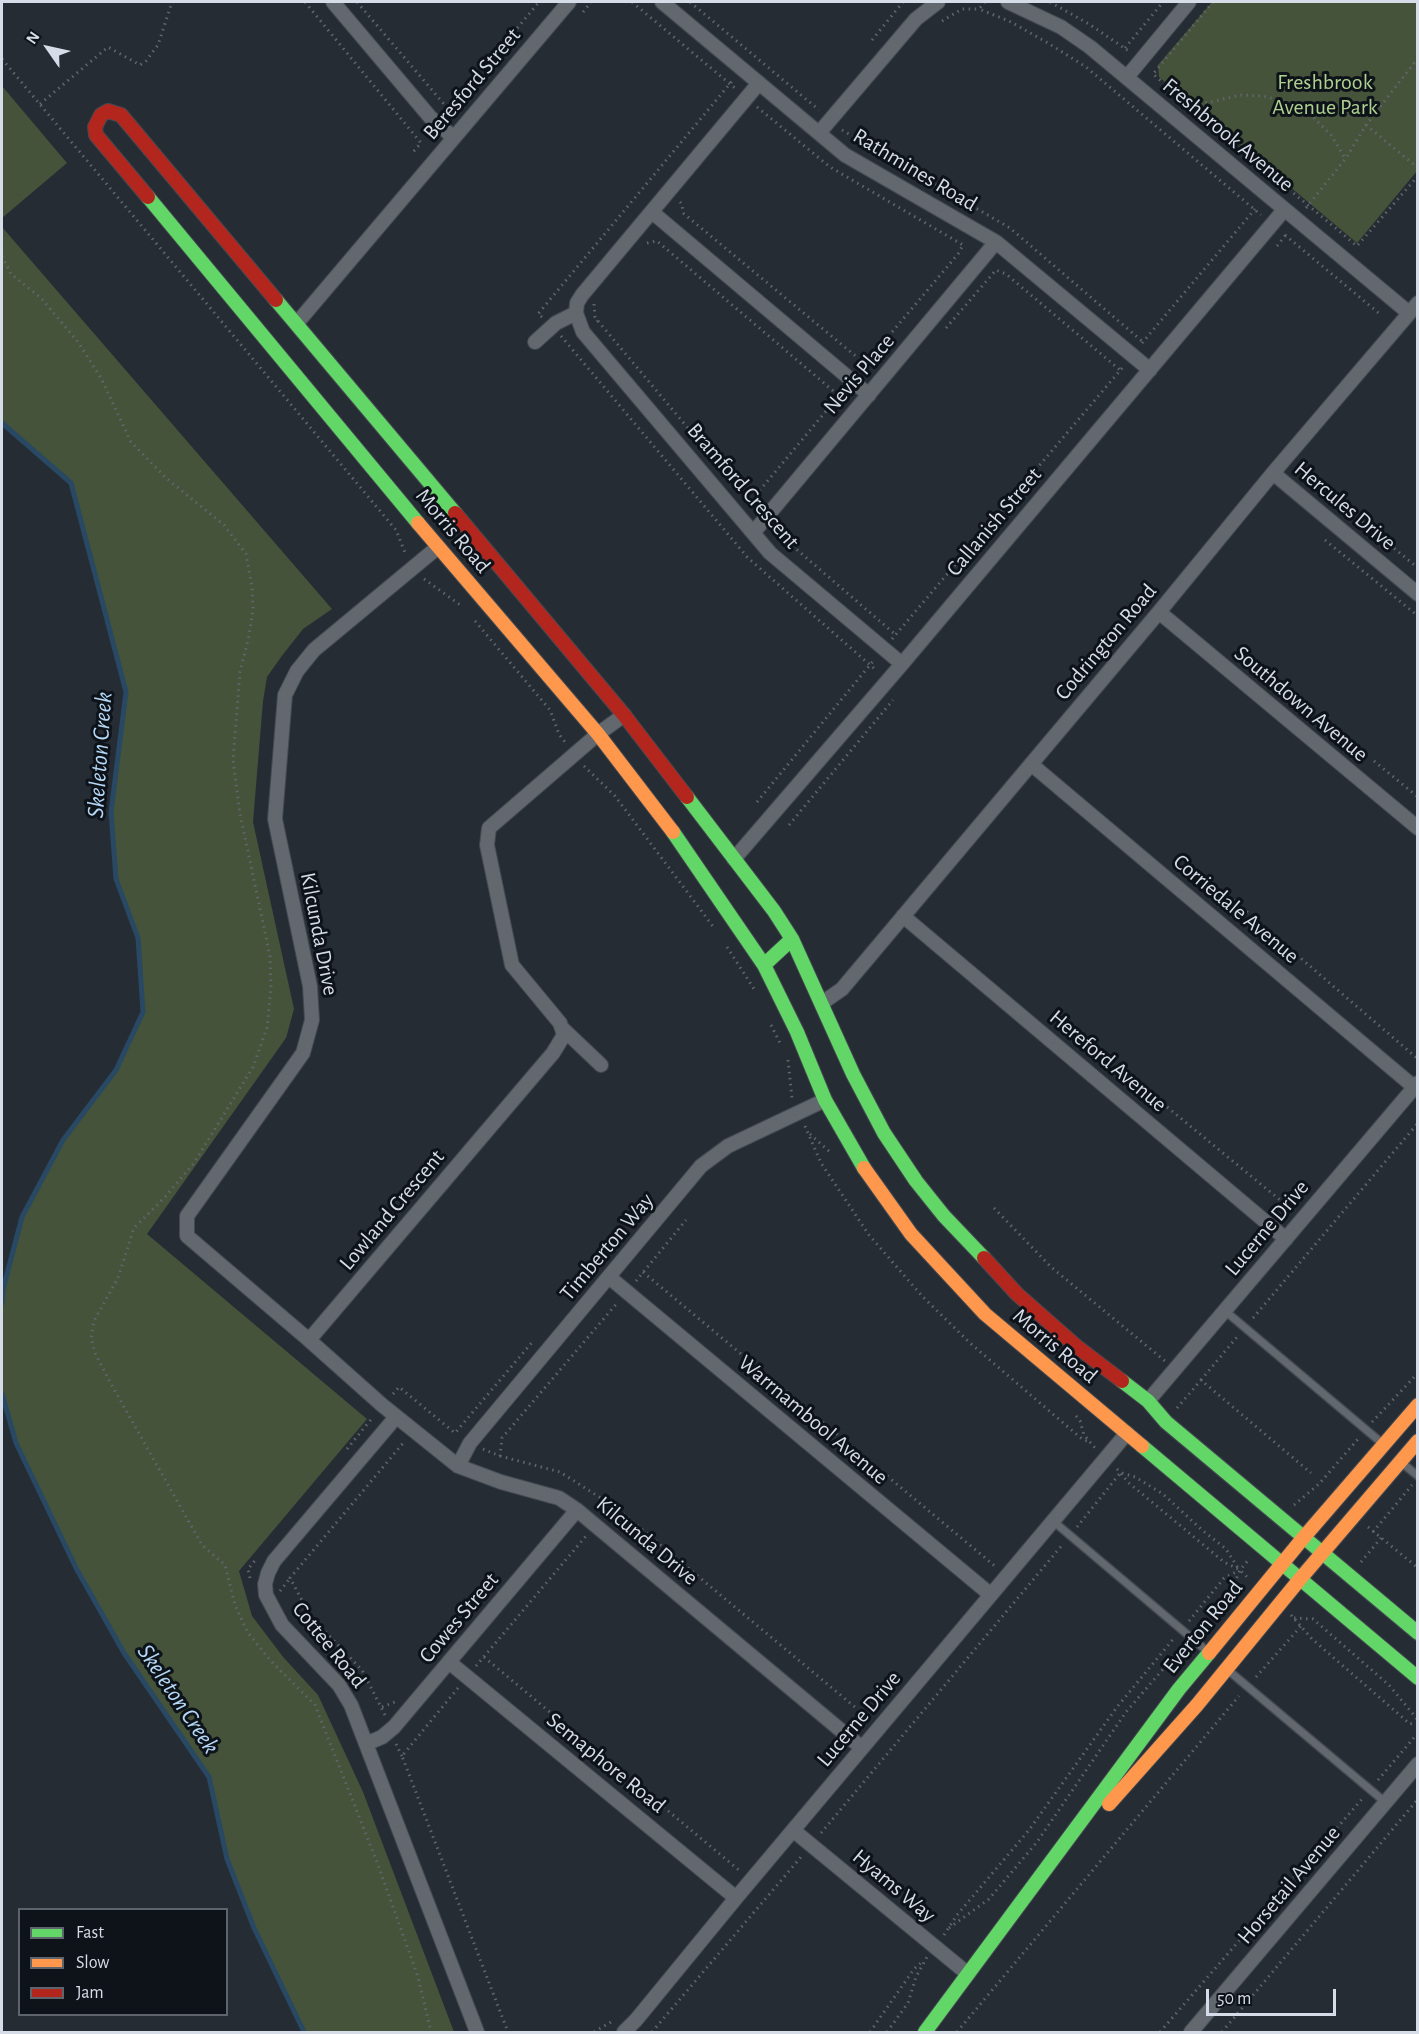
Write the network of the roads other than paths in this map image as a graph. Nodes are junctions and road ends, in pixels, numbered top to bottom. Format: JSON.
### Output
{"nodes":[{"id":1,"x":333,"y":2,"type":"edge"},
{"id":2,"x":569,"y":2,"type":"edge"},
{"id":3,"x":662,"y":2,"type":"edge"},
{"id":4,"x":926,"y":2,"type":"edge"},
{"id":5,"x":938,"y":2,"type":"edge"},
{"id":6,"x":1009,"y":2,"type":"edge"},
{"id":7,"x":1189,"y":2,"type":"edge"},
{"id":8,"x":916,"y":19,"type":"junction"},
{"id":9,"x":1127,"y":77,"type":"junction"},
{"id":10,"x":759,"y":83,"type":"junction"},
{"id":11,"x":819,"y":134,"type":"junction"},
{"id":12,"x":454,"y":138,"type":"junction"},
{"id":13,"x":1284,"y":210,"type":"junction"},
{"id":14,"x":652,"y":212,"type":"junction"},
{"id":15,"x":996,"y":242,"type":"junction"},
{"id":16,"x":1413,"y":308,"type":"edge"},
{"id":17,"x":576,"y":313,"type":"junction"},
{"id":18,"x":297,"y":323,"type":"junction"},
{"id":19,"x":535,"y":342,"type":"dead end"},
{"id":20,"x":1150,"y":370,"type":"junction"},
{"id":21,"x":869,"y":395,"type":"junction"},
{"id":22,"x":1273,"y":473,"type":"junction"},
{"id":23,"x":753,"y":533,"type":"junction"},
{"id":24,"x":438,"y":547,"type":"junction"},
{"id":25,"x":1418,"y":594,"type":"edge"},
{"id":26,"x":1159,"y":612,"type":"junction"},
{"id":27,"x":902,"y":664,"type":"junction"},
{"id":28,"x":624,"y":715,"type":"junction"},
{"id":29,"x":598,"y":734,"type":"junction"},
{"id":30,"x":1031,"y":764,"type":"junction"},
{"id":31,"x":1418,"y":828,"type":"edge"},
{"id":32,"x":734,"y":859,"type":"junction"},
{"id":33,"x":903,"y":916,"type":"junction"},
{"id":34,"x":792,"y":939,"type":"junction"},
{"id":35,"x":764,"y":965,"type":"junction"},
{"id":36,"x":822,"y":1003,"type":"junction"},
{"id":37,"x":562,"y":1028,"type":"junction"},
{"id":38,"x":601,"y":1065,"type":"dead end"},
{"id":39,"x":1416,"y":1085,"type":"edge"},
{"id":40,"x":825,"y":1100,"type":"junction"},
{"id":41,"x":1286,"y":1239,"type":"junction"},
{"id":42,"x":609,"y":1277,"type":"junction"},
{"id":43,"x":1224,"y":1310,"type":"junction"},
{"id":44,"x":309,"y":1340,"type":"junction"},
{"id":45,"x":1148,"y":1401,"type":"junction"},
{"id":46,"x":1418,"y":1405,"type":"edge"},
{"id":47,"x":396,"y":1417,"type":"junction"},
{"id":48,"x":1127,"y":1433,"type":"junction"},
{"id":49,"x":1418,"y":1441,"type":"edge"},
{"id":50,"x":1383,"y":1444,"type":"junction"},
{"id":51,"x":1400,"y":1462,"type":"junction"},
{"id":52,"x":458,"y":1466,"type":"junction"},
{"id":53,"x":1418,"y":1477,"type":"edge"},
{"id":54,"x":577,"y":1510,"type":"junction"},
{"id":55,"x":1053,"y":1521,"type":"junction"},
{"id":56,"x":1304,"y":1537,"type":"junction"},
{"id":57,"x":1322,"y":1552,"type":"junction"},
{"id":58,"x":1282,"y":1563,"type":"junction"},
{"id":59,"x":1300,"y":1579,"type":"junction"},
{"id":60,"x":991,"y":1595,"type":"junction"},
{"id":61,"x":1418,"y":1633,"type":"edge"},
{"id":62,"x":1209,"y":1652,"type":"junction"},
{"id":63,"x":449,"y":1662,"type":"junction"},
{"id":64,"x":1227,"y":1669,"type":"junction"},
{"id":65,"x":1418,"y":1678,"type":"edge"},
{"id":66,"x":366,"y":1744,"type":"junction"},
{"id":67,"x":862,"y":1748,"type":"junction"},
{"id":68,"x":1418,"y":1764,"type":"edge"},
{"id":69,"x":1385,"y":1802,"type":"junction"},
{"id":70,"x":793,"y":1830,"type":"junction"},
{"id":71,"x":1035,"y":1886,"type":"junction"},
{"id":72,"x":736,"y":1898,"type":"junction"},
{"id":73,"x":968,"y":1974,"type":"junction"},
{"id":74,"x":477,"y":2032,"type":"edge"},
{"id":75,"x":624,"y":2032,"type":"edge"},
{"id":76,"x":925,"y":2032,"type":"edge"},
{"id":77,"x":1191,"y":2032,"type":"edge"}],
"edges":[{"from":1,"to":12,"type":"street"},
{"from":2,"to":12,"type":"street","name":"Beresford Street"},
{"from":3,"to":10,"type":"street","name":"Rathmines Road"},
{"from":4,"to":8,"type":"street"},
{"from":5,"to":8,"type":"street"},
{"from":6,"to":9,"type":"street","name":"Freshbrook Avenue"},
{"from":7,"to":9,"type":"street"},
{"from":8,"to":11,"type":"street"},
{"from":9,"to":13,"type":"street","name":"Freshbrook Avenue"},
{"from":10,"to":11,"type":"street","name":"Rathmines Road"},
{"from":10,"to":14,"type":"street"},
{"from":11,"to":15,"type":"street","name":"Rathmines Road"},
{"from":12,"to":18,"type":"street","name":"Beresford Street"},
{"from":13,"to":16,"type":"street","name":"Freshbrook Avenue"},
{"from":13,"to":20,"type":"street","name":"Callanish Street"},
{"from":14,"to":17,"type":"street"},
{"from":14,"to":21,"type":"street"},
{"from":15,"to":20,"type":"street","name":"Rathmines Road"},
{"from":15,"to":21,"type":"street","name":"Nevis Place"},
{"from":16,"to":22,"type":"street","name":"Codrington Road"},
{"from":17,"to":19,"type":"street"},
{"from":17,"to":23,"type":"street","name":"Bramford Crescent"},
{"from":18,"to":24,"type":"street","name":"Morris Road"},
{"from":18,"to":28,"type":"street","name":"Morris Road"},
{"from":20,"to":27,"type":"street","name":"Callanish Street"},
{"from":21,"to":23,"type":"street","name":"Nevis Place"},
{"from":22,"to":25,"type":"street","name":"Hercules Drive"},
{"from":22,"to":26,"type":"street","name":"Codrington Road"},
{"from":23,"to":27,"type":"street","name":"Bramford Crescent"},
{"from":24,"to":29,"type":"street","name":"Morris Road"},
{"from":24,"to":44,"type":"street","name":"Kilcunda Drive"},
{"from":26,"to":30,"type":"street","name":"Codrington Road"},
{"from":26,"to":31,"type":"street","name":"Southdown Avenue"},
{"from":27,"to":32,"type":"street","name":"Callanish Street"},
{"from":28,"to":29,"type":"street"},
{"from":28,"to":32,"type":"street","name":"Morris Road"},
{"from":29,"to":35,"type":"street","name":"Morris Road"},
{"from":29,"to":37,"type":"street"},
{"from":30,"to":33,"type":"street","name":"Codrington Road"},
{"from":30,"to":39,"type":"street","name":"Corriedale Avenue"},
{"from":32,"to":34,"type":"street","name":"Morris Road"},
{"from":33,"to":36,"type":"street","name":"Codrington Road"},
{"from":33,"to":41,"type":"street","name":"Hereford Avenue"},
{"from":34,"to":35,"type":"street"},
{"from":34,"to":36,"type":"street","name":"Morris Road"},
{"from":35,"to":40,"type":"street","name":"Morris Road"},
{"from":36,"to":45,"type":"street","name":"Morris Road"},
{"from":37,"to":38,"type":"street"},
{"from":37,"to":44,"type":"street","name":"Lowland Crescent"},
{"from":39,"to":41,"type":"street","name":"Lucerne Drive"},
{"from":40,"to":42,"type":"street","name":"Timberton Way"},
{"from":40,"to":48,"type":"street","name":"Morris Road"},
{"from":41,"to":43,"type":"street","name":"Lucerne Drive"},
{"from":42,"to":52,"type":"street","name":"Timberton Way"},
{"from":42,"to":60,"type":"street","name":"Warrnambool Avenue"},
{"from":43,"to":45,"type":"street","name":"Lucerne Drive"},
{"from":43,"to":50,"type":"lane"},
{"from":44,"to":47,"type":"street","name":"Kilcunda Drive"},
{"from":45,"to":56,"type":"street","name":"Morris Road"},
{"from":46,"to":50,"type":"street","name":"Everton Road"},
{"from":47,"to":52,"type":"street","name":"Kilcunda Drive"},
{"from":47,"to":66,"type":"street","name":"Cottee Road"},
{"from":48,"to":55,"type":"street","name":"Lucerne Drive"},
{"from":48,"to":58,"type":"street","name":"Morris Road"},
{"from":49,"to":51,"type":"street","name":"Everton Road"},
{"from":50,"to":56,"type":"street","name":"Everton Road"},
{"from":51,"to":53,"type":"lane"},
{"from":51,"to":57,"type":"street","name":"Everton Road"},
{"from":52,"to":54,"type":"street","name":"Kilcunda Drive"},
{"from":54,"to":63,"type":"street","name":"Cowes Street"},
{"from":54,"to":67,"type":"street","name":"Kilcunda Drive"},
{"from":55,"to":60,"type":"street","name":"Lucerne Drive"},
{"from":55,"to":62,"type":"lane"},
{"from":56,"to":57,"type":"street","name":"Morris Road"},
{"from":56,"to":58,"type":"street","name":"Everton Road"},
{"from":57,"to":59,"type":"street","name":"Everton Road"},
{"from":57,"to":61,"type":"street","name":"Morris Road"},
{"from":58,"to":59,"type":"street","name":"Morris Road"},
{"from":58,"to":62,"type":"street","name":"Everton Road"},
{"from":59,"to":64,"type":"street","name":"Everton Road"},
{"from":59,"to":65,"type":"street","name":"Morris Road"},
{"from":60,"to":67,"type":"street","name":"Lucerne Drive"},
{"from":62,"to":71,"type":"street","name":"Everton Road"},
{"from":63,"to":66,"type":"street","name":"Cowes Street"},
{"from":63,"to":72,"type":"street","name":"Semaphore Road"},
{"from":64,"to":69,"type":"lane"},
{"from":64,"to":71,"type":"street","name":"Everton Road"},
{"from":66,"to":74,"type":"street","name":"Cottee Road"},
{"from":67,"to":70,"type":"street","name":"Lucerne Drive"},
{"from":68,"to":69,"type":"street","name":"Horsetail Avenue"},
{"from":69,"to":77,"type":"street","name":"Horsetail Avenue"},
{"from":70,"to":72,"type":"street","name":"Lucerne Drive"},
{"from":70,"to":73,"type":"street","name":"Hyams Way"},
{"from":71,"to":73,"type":"street","name":"Everton Road"},
{"from":72,"to":75,"type":"street","name":"Lucerne Drive"},
{"from":73,"to":76,"type":"street","name":"Everton Road"}]}
